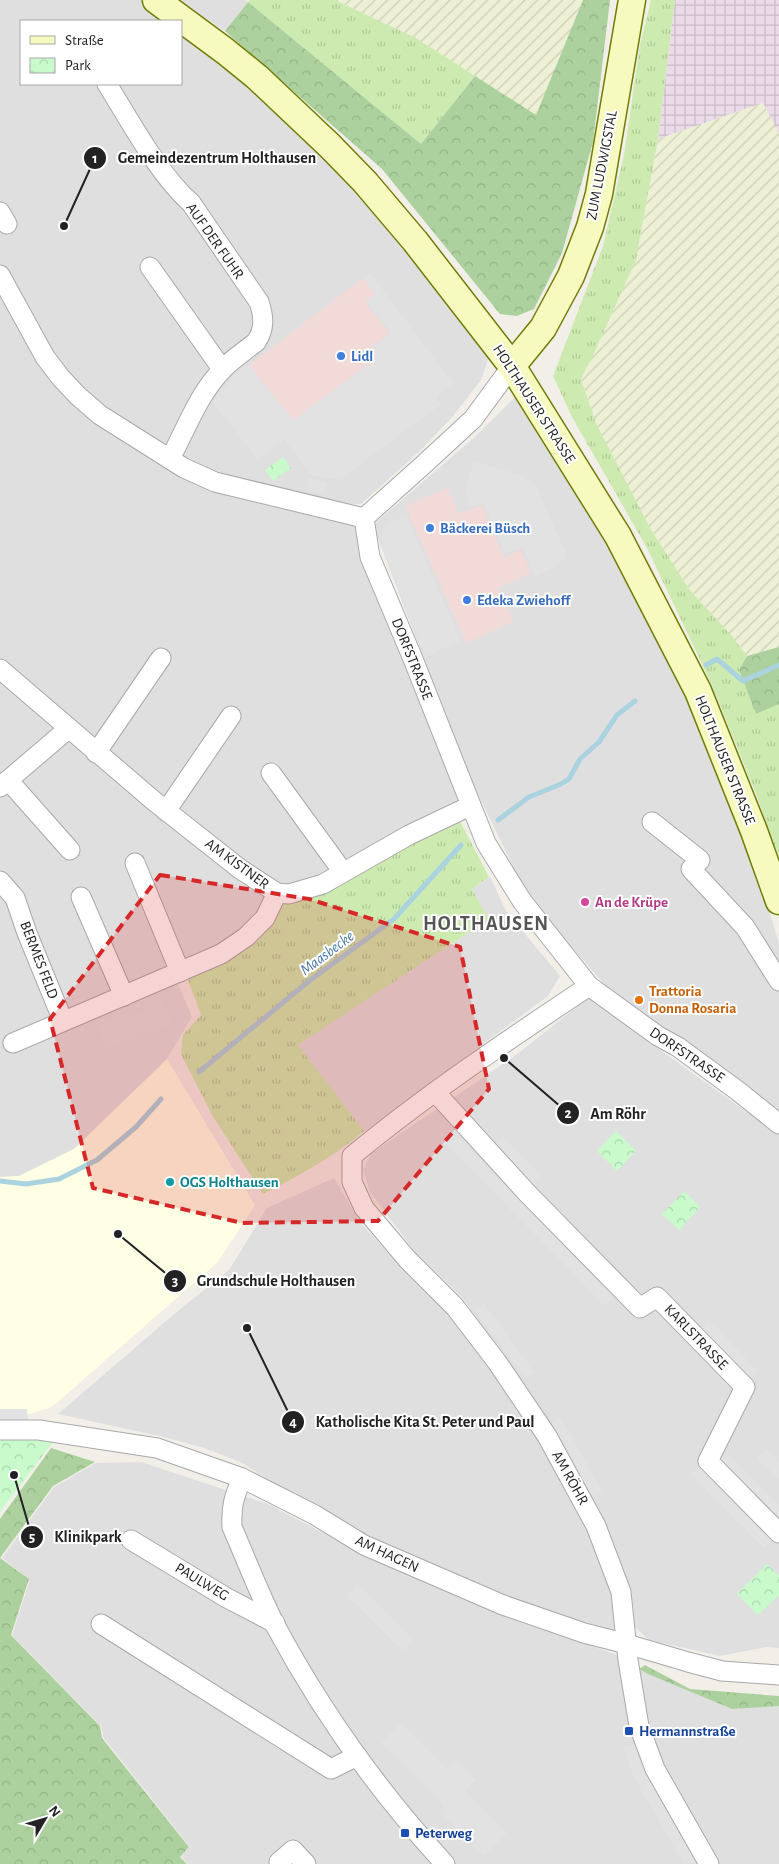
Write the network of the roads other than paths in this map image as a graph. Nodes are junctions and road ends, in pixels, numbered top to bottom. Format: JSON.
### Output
{"nodes":[{"id":1,"x":156,"y":0,"type":"edge"},
{"id":2,"x":632,"y":0,"type":"edge"},
{"id":3,"x":108,"y":85,"type":"edge"},
{"id":4,"x":150,"y":267,"type":"dead end"},
{"id":5,"x":0,"y":275,"type":"edge"},
{"id":6,"x":512,"y":366,"type":"junction"},
{"id":7,"x":222,"y":369,"type":"junction"},
{"id":8,"x":170,"y":459,"type":"junction"},
{"id":9,"x":364,"y":518,"type":"junction"},
{"id":10,"x":161,"y":658,"type":"dead end"},
{"id":11,"x":0,"y":669,"type":"edge"},
{"id":12,"x":231,"y":716,"type":"dead end"},
{"id":13,"x":68,"y":728,"type":"junction"},
{"id":14,"x":96,"y":753,"type":"junction"},
{"id":15,"x":271,"y":774,"type":"dead end"},
{"id":16,"x":2,"y":784,"type":"edge"},
{"id":17,"x":470,"y":806,"type":"junction"},
{"id":18,"x":166,"y":810,"type":"junction"},
{"id":19,"x":652,"y":822,"type":"dead end"},
{"id":20,"x":70,"y":850,"type":"dead end"},
{"id":21,"x":135,"y":863,"type":"dead end"},
{"id":22,"x":343,"y":872,"type":"junction"},
{"id":23,"x":0,"y":881,"type":"edge"},
{"id":24,"x":277,"y":893,"type":"junction"},
{"id":25,"x":81,"y":897,"type":"dead end"},
{"id":26,"x":779,"y":901,"type":"edge"},
{"id":27,"x":180,"y":972,"type":"junction"},
{"id":28,"x":779,"y":981,"type":"edge"},
{"id":29,"x":588,"y":986,"type":"junction"},
{"id":30,"x":124,"y":996,"type":"junction"},
{"id":31,"x":62,"y":1021,"type":"junction"},
{"id":32,"x":13,"y":1043,"type":"dead end"},
{"id":33,"x":436,"y":1093,"type":"junction"},
{"id":34,"x":779,"y":1124,"type":"edge"},
{"id":35,"x":0,"y":1430,"type":"edge"},
{"id":36,"x":242,"y":1478,"type":"junction"},
{"id":37,"x":779,"y":1533,"type":"edge"},
{"id":38,"x":131,"y":1540,"type":"dead end"},
{"id":39,"x":274,"y":1623,"type":"junction"},
{"id":40,"x":101,"y":1624,"type":"dead end"},
{"id":41,"x":627,"y":1644,"type":"junction"},
{"id":42,"x":779,"y":1675,"type":"edge"},
{"id":43,"x":357,"y":1756,"type":"junction"},
{"id":44,"x":279,"y":1862,"type":"dead end"},
{"id":45,"x":306,"y":1864,"type":"edge"},
{"id":46,"x":445,"y":1864,"type":"edge"},
{"id":47,"x":709,"y":1864,"type":"edge"}],
"edges":[{"from":1,"to":6,"type":"street","name":"HOLTHAUSER STRASSE"},
{"from":2,"to":6,"type":"street","name":"ZUM LUDWIGSTAL"},
{"from":3,"to":7,"type":"street","name":"AUF DER FUHR"},
{"from":4,"to":7,"type":"street"},
{"from":5,"to":8,"type":"street"},
{"from":6,"to":9,"type":"street","name":"ZUM LUDWIGSTAL"},
{"from":6,"to":26,"type":"street","name":"HOLTHAUSER STRASSE"},
{"from":7,"to":8,"type":"street","name":"AUF DER FUHR"},
{"from":8,"to":9,"type":"street"},
{"from":9,"to":17,"type":"street","name":"DORFSTRASSE"},
{"from":10,"to":14,"type":"street"},
{"from":11,"to":13,"type":"street","name":"AM KISTNER"},
{"from":12,"to":18,"type":"street"},
{"from":13,"to":14,"type":"street","name":"AM KISTNER"},
{"from":13,"to":16,"type":"street"},
{"from":14,"to":18,"type":"street","name":"AM KISTNER"},
{"from":15,"to":22,"type":"street"},
{"from":16,"to":20,"type":"street"},
{"from":17,"to":22,"type":"street","name":"AM KISTNER"},
{"from":17,"to":29,"type":"street","name":"DORFSTRASSE"},
{"from":18,"to":24,"type":"street","name":"AM KISTNER"},
{"from":19,"to":28,"type":"street"},
{"from":21,"to":27,"type":"street"},
{"from":22,"to":24,"type":"street","name":"AM KISTNER"},
{"from":23,"to":31,"type":"street","name":"BERMES FELD"},
{"from":24,"to":27,"type":"street"},
{"from":25,"to":30,"type":"street"},
{"from":27,"to":30,"type":"street"},
{"from":29,"to":33,"type":"street","name":"AM RÖHR"},
{"from":29,"to":34,"type":"street","name":"DORFSTRASSE"},
{"from":30,"to":31,"type":"street"},
{"from":31,"to":32,"type":"street"},
{"from":33,"to":37,"type":"street","name":"KARLSTRASSE"},
{"from":33,"to":41,"type":"street","name":"AM RÖHR"},
{"from":35,"to":36,"type":"street","name":"AM HAGEN"},
{"from":36,"to":39,"type":"street"},
{"from":36,"to":41,"type":"street","name":"AM HAGEN"},
{"from":38,"to":39,"type":"street","name":"PAULWEG"},
{"from":39,"to":43,"type":"street"},
{"from":40,"to":43,"type":"street"},
{"from":41,"to":42,"type":"street","name":"AM HAGEN"},
{"from":41,"to":47,"type":"street"},
{"from":43,"to":46,"type":"street"},
{"from":44,"to":45,"type":"street"}]}
